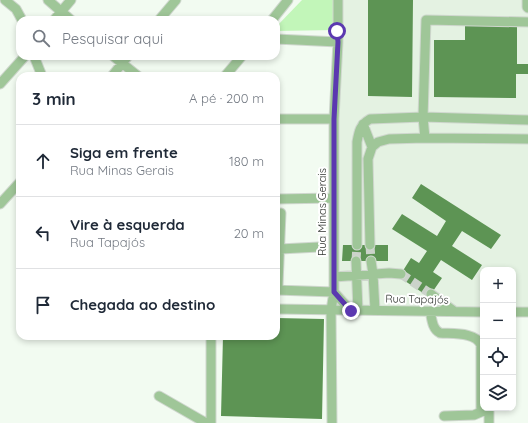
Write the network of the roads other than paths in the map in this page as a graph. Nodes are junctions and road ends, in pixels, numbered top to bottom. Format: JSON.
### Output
{"nodes":[{"id":1,"x":5,"y":0,"type":"edge"},
{"id":2,"x":48,"y":0,"type":"edge"},
{"id":3,"x":71,"y":0,"type":"edge"},
{"id":4,"x":176,"y":0,"type":"edge"},
{"id":5,"x":288,"y":0,"type":"edge"},
{"id":6,"x":338,"y":0,"type":"edge"},
{"id":7,"x":527,"y":0,"type":"edge"},
{"id":8,"x":528,"y":8,"type":"edge"},
{"id":9,"x":61,"y":11,"type":"junction"},
{"id":10,"x":20,"y":16,"type":"edge"},
{"id":11,"x":57,"y":16,"type":"edge"},
{"id":12,"x":67,"y":16,"type":"edge"},
{"id":13,"x":162,"y":16,"type":"edge"},
{"id":14,"x":275,"y":16,"type":"edge"},
{"id":15,"x":528,"y":22,"type":"edge"},
{"id":16,"x":280,"y":38,"type":"edge"},
{"id":17,"x":338,"y":42,"type":"junction"},
{"id":18,"x":21,"y":60,"type":"edge"},
{"id":19,"x":36,"y":60,"type":"edge"},
{"id":20,"x":118,"y":60,"type":"edge"},
{"id":21,"x":125,"y":60,"type":"edge"},
{"id":22,"x":238,"y":60,"type":"edge"},
{"id":23,"x":122,"y":64,"type":"junction"},
{"id":24,"x":40,"y":72,"type":"edge"},
{"id":25,"x":115,"y":72,"type":"edge"},
{"id":26,"x":133,"y":72,"type":"edge"},
{"id":27,"x":228,"y":72,"type":"edge"},
{"id":28,"x":0,"y":84,"type":"edge"},
{"id":29,"x":423,"y":117,"type":"junction"},
{"id":30,"x":280,"y":119,"type":"edge"},
{"id":31,"x":334,"y":119,"type":"junction"},
{"id":32,"x":528,"y":119,"type":"edge"},
{"id":33,"x":363,"y":124,"type":"junction"},
{"id":34,"x":528,"y":125,"type":"edge"},
{"id":35,"x":425,"y":138,"type":"junction"},
{"id":36,"x":528,"y":139,"type":"edge"},
{"id":37,"x":372,"y":147,"type":"junction"},
{"id":38,"x":16,"y":186,"type":"edge"},
{"id":39,"x":334,"y":198,"type":"junction"},
{"id":40,"x":280,"y":199,"type":"edge"},
{"id":41,"x":0,"y":204,"type":"edge"},
{"id":42,"x":281,"y":213,"type":"dead end"},
{"id":43,"x":357,"y":245,"type":"tunnel mouth"},
{"id":44,"x":370,"y":245,"type":"tunnel mouth"},
{"id":45,"x":319,"y":247,"type":"dead end"},
{"id":46,"x":280,"y":249,"type":"joint"},
{"id":47,"x":356,"y":261,"type":"tunnel mouth"},
{"id":48,"x":371,"y":261,"type":"tunnel mouth"},
{"id":49,"x":373,"y":274,"type":"junction"},
{"id":50,"x":401,"y":274,"type":"tunnel mouth"},
{"id":51,"x":357,"y":276,"type":"junction"},
{"id":52,"x":334,"y":277,"type":"junction"},
{"id":53,"x":280,"y":290,"type":"edge"},
{"id":54,"x":334,"y":292,"type":"junction"},
{"id":55,"x":432,"y":294,"type":"tunnel mouth"},
{"id":56,"x":280,"y":309,"type":"edge"},
{"id":57,"x":331,"y":310,"type":"junction"},
{"id":58,"x":375,"y":310,"type":"junction"},
{"id":59,"x":354,"y":311,"type":"junction"},
{"id":60,"x":430,"y":311,"type":"junction"},
{"id":61,"x":454,"y":311,"type":"junction"},
{"id":62,"x":480,"y":312,"type":"edge"},
{"id":63,"x":516,"y":312,"type":"edge"},
{"id":64,"x":528,"y":312,"type":"edge"},
{"id":65,"x":211,"y":340,"type":"edge"},
{"id":66,"x":159,"y":396,"type":"dead end"},
{"id":67,"x":489,"y":411,"type":"edge"},
{"id":68,"x":444,"y":416,"type":"dead end"},
{"id":69,"x":206,"y":423,"type":"edge"},
{"id":70,"x":211,"y":423,"type":"edge"},
{"id":71,"x":332,"y":423,"type":"edge"},
{"id":72,"x":489,"y":423,"type":"edge"}],
"edges":[{"from":1,"to":10,"type":"street"},
{"from":2,"to":9,"type":"street"},
{"from":3,"to":9,"type":"street"},
{"from":4,"to":13,"type":"street"},
{"from":5,"to":14,"type":"street"},
{"from":6,"to":17,"type":"street","name":"Rua Minas Gerais"},
{"from":7,"to":8,"type":"street"},
{"from":9,"to":11,"type":"street"},
{"from":9,"to":12,"type":"street"},
{"from":15,"to":29,"type":"street"},
{"from":16,"to":17,"type":"street"},
{"from":17,"to":31,"type":"street","name":"Rua Minas Gerais"},
{"from":18,"to":28,"type":"street"},
{"from":19,"to":24,"type":"street"},
{"from":20,"to":23,"type":"street"},
{"from":21,"to":23,"type":"street"},
{"from":22,"to":27,"type":"street"},
{"from":23,"to":25,"type":"street"},
{"from":23,"to":26,"type":"street"},
{"from":29,"to":32,"type":"street"},
{"from":29,"to":33,"type":"street"},
{"from":29,"to":35,"type":"street"},
{"from":30,"to":31,"type":"street"},
{"from":31,"to":39,"type":"street","name":"Rua Minas Gerais"},
{"from":32,"to":34,"type":"street"},
{"from":33,"to":37,"type":"street"},
{"from":33,"to":43,"type":"street"},
{"from":35,"to":36,"type":"street"},
{"from":35,"to":37,"type":"street"},
{"from":37,"to":44,"type":"street"},
{"from":38,"to":41,"type":"street"},
{"from":39,"to":40,"type":"street"},
{"from":39,"to":52,"type":"street","name":"Rua Minas Gerais"},
{"from":42,"to":46,"type":"street"},
{"from":45,"to":46,"type":"street"},
{"from":47,"to":51,"type":"street"},
{"from":48,"to":49,"type":"street"},
{"from":49,"to":50,"type":"street"},
{"from":49,"to":51,"type":"street"},
{"from":49,"to":58,"type":"street"},
{"from":51,"to":52,"type":"street"},
{"from":51,"to":59,"type":"street"},
{"from":52,"to":54,"type":"street","name":"Rua Minas Gerais"},
{"from":53,"to":54,"type":"street"},
{"from":54,"to":57,"type":"street","name":"Rua Minas Gerais"},
{"from":54,"to":59,"type":"street"},
{"from":55,"to":61,"type":"street"},
{"from":56,"to":57,"type":"street","name":"Rua Tapajós"},
{"from":57,"to":59,"type":"street","name":"Rua Tapajós"},
{"from":57,"to":71,"type":"street","name":"Rua Minas Gerais"},
{"from":58,"to":59,"type":"street","name":"Rua Tapajós"},
{"from":58,"to":60,"type":"street","name":"Rua Tapajós"},
{"from":60,"to":61,"type":"street","name":"Rua Tapajós"},
{"from":60,"to":68,"type":"street"},
{"from":61,"to":62,"type":"street","name":"Rua Tapajós"},
{"from":63,"to":64,"type":"street"},
{"from":65,"to":70,"type":"street"},
{"from":66,"to":69,"type":"street"},
{"from":67,"to":72,"type":"street"}]}
